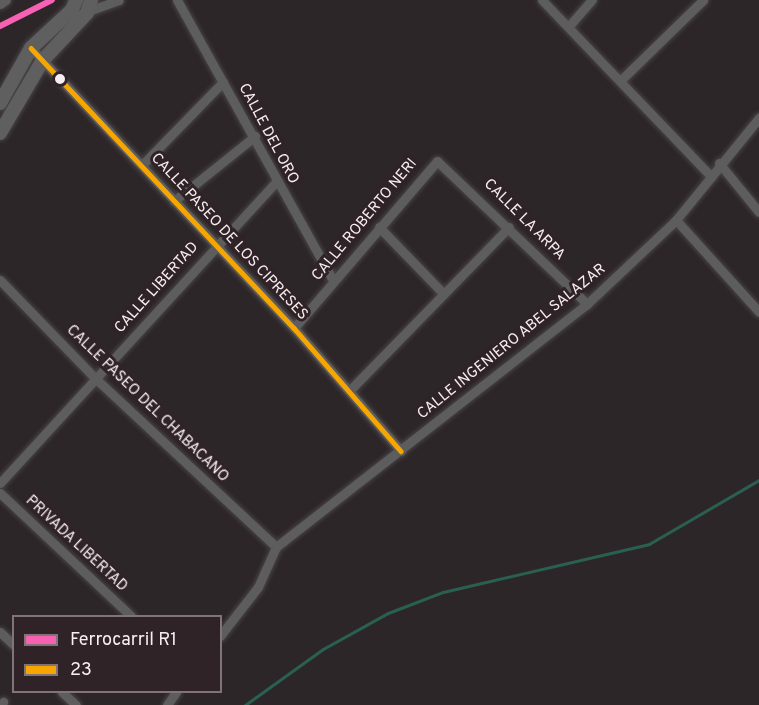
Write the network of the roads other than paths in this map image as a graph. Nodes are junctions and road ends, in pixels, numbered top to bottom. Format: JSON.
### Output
{"nodes":[{"id":1,"x":6,"y":0,"type":"edge"},
{"id":2,"x":118,"y":0,"type":"edge"},
{"id":3,"x":177,"y":0,"type":"edge"},
{"id":4,"x":542,"y":0,"type":"edge"},
{"id":5,"x":592,"y":0,"type":"edge"},
{"id":6,"x":703,"y":0,"type":"edge"},
{"id":7,"x":0,"y":4,"type":"edge"},
{"id":8,"x":74,"y":5,"type":"edge"},
{"id":9,"x":89,"y":7,"type":"edge"},
{"id":10,"x":569,"y":26,"type":"junction"},
{"id":11,"x":31,"y":48,"type":"junction"},
{"id":12,"x":43,"y":60,"type":"junction"},
{"id":13,"x":621,"y":80,"type":"junction"},
{"id":14,"x":223,"y":82,"type":"junction"},
{"id":15,"x":0,"y":103,"type":"edge"},
{"id":16,"x":759,"y":118,"type":"edge"},
{"id":17,"x":0,"y":133,"type":"edge"},
{"id":18,"x":255,"y":136,"type":"junction"},
{"id":19,"x":437,"y":161,"type":"joint"},
{"id":20,"x":719,"y":163,"type":"junction"},
{"id":21,"x":142,"y":165,"type":"junction"},
{"id":22,"x":712,"y":177,"type":"junction"},
{"id":23,"x":276,"y":182,"type":"junction"},
{"id":24,"x":174,"y":201,"type":"junction"},
{"id":25,"x":759,"y":212,"type":"edge"},
{"id":26,"x":676,"y":220,"type":"junction"},
{"id":27,"x":379,"y":227,"type":"junction"},
{"id":28,"x":509,"y":228,"type":"junction"},
{"id":29,"x":215,"y":246,"type":"junction"},
{"id":30,"x":0,"y":280,"type":"edge"},
{"id":31,"x":333,"y":280,"type":"junction"},
{"id":32,"x":444,"y":294,"type":"junction"},
{"id":33,"x":587,"y":304,"type":"junction"},
{"id":34,"x":759,"y":312,"type":"edge"},
{"id":35,"x":294,"y":328,"type":"junction"},
{"id":36,"x":95,"y":378,"type":"junction"},
{"id":37,"x":349,"y":391,"type":"junction"},
{"id":38,"x":401,"y":451,"type":"junction"},
{"id":39,"x":0,"y":483,"type":"edge"},
{"id":40,"x":0,"y":493,"type":"edge"},
{"id":41,"x":276,"y":547,"type":"junction"},
{"id":42,"x":130,"y":615,"type":"edge"},
{"id":43,"x":0,"y":632,"type":"edge"},
{"id":44,"x":222,"y":633,"type":"edge"},
{"id":45,"x":12,"y":643,"type":"edge"},
{"id":46,"x":63,"y":693,"type":"edge"},
{"id":47,"x":76,"y":705,"type":"edge"}],
"edges":[{"from":1,"to":7,"type":"street"},
{"from":2,"to":9,"type":"street"},
{"from":3,"to":14,"type":"street","name":"CALLE DEL ORO"},
{"from":4,"to":10,"type":"street"},
{"from":5,"to":10,"type":"street"},
{"from":6,"to":13,"type":"street"},
{"from":8,"to":9,"type":"street"},
{"from":8,"to":11,"type":"street"},
{"from":9,"to":12,"type":"street"},
{"from":10,"to":13,"type":"street"},
{"from":11,"to":12,"type":"street","name":"CALLE PASEO DE LOS CIPRESES"},
{"from":11,"to":15,"type":"street"},
{"from":12,"to":17,"type":"street"},
{"from":12,"to":21,"type":"street","name":"CALLE PASEO DE LOS CIPRESES"},
{"from":13,"to":22,"type":"street"},
{"from":14,"to":18,"type":"street","name":"CALLE DEL ORO"},
{"from":14,"to":21,"type":"street"},
{"from":16,"to":20,"type":"street","name":"CALLE INGENIERO ABEL SALAZAR"},
{"from":18,"to":23,"type":"street","name":"CALLE DEL ORO"},
{"from":18,"to":24,"type":"street"},
{"from":19,"to":27,"type":"street","name":"CALLE ROBERTO NERI"},
{"from":19,"to":28,"type":"street","name":"CALLE LA ARPA"},
{"from":20,"to":22,"type":"street","name":"CALLE INGENIERO ABEL SALAZAR"},
{"from":20,"to":25,"type":"street"},
{"from":21,"to":24,"type":"street","name":"CALLE PASEO DE LOS CIPRESES"},
{"from":22,"to":26,"type":"street","name":"CALLE INGENIERO ABEL SALAZAR"},
{"from":23,"to":29,"type":"street","name":"CALLE LIBERTAD"},
{"from":23,"to":31,"type":"street","name":"CALLE DEL ORO"},
{"from":24,"to":29,"type":"street","name":"CALLE PASEO DE LOS CIPRESES"},
{"from":26,"to":33,"type":"street","name":"CALLE INGENIERO ABEL SALAZAR"},
{"from":26,"to":34,"type":"street"},
{"from":27,"to":31,"type":"street","name":"CALLE ROBERTO NERI"},
{"from":27,"to":32,"type":"street"},
{"from":28,"to":32,"type":"street"},
{"from":28,"to":33,"type":"street","name":"CALLE LA ARPA"},
{"from":29,"to":35,"type":"street","name":"CALLE PASEO DE LOS CIPRESES"},
{"from":29,"to":36,"type":"street","name":"CALLE LIBERTAD"},
{"from":30,"to":36,"type":"street","name":"CALLE PASEO DEL CHABACANO"},
{"from":31,"to":35,"type":"street","name":"CALLE ROBERTO NERI"},
{"from":32,"to":37,"type":"street"},
{"from":33,"to":38,"type":"street","name":"CALLE INGENIERO ABEL SALAZAR"},
{"from":35,"to":37,"type":"street","name":"CALLE PASEO DE LOS CIPRESES"},
{"from":36,"to":39,"type":"street","name":"CALLE LIBERTAD"},
{"from":36,"to":41,"type":"street","name":"CALLE PASEO DEL CHABACANO"},
{"from":37,"to":38,"type":"street","name":"CALLE PASEO DE LOS CIPRESES"},
{"from":38,"to":41,"type":"street","name":"CALLE INGENIERO ABEL SALAZAR"},
{"from":40,"to":42,"type":"street","name":"PRIVADA LIBERTAD"},
{"from":41,"to":44,"type":"street"},
{"from":43,"to":45,"type":"street"},
{"from":46,"to":47,"type":"street"}]}
